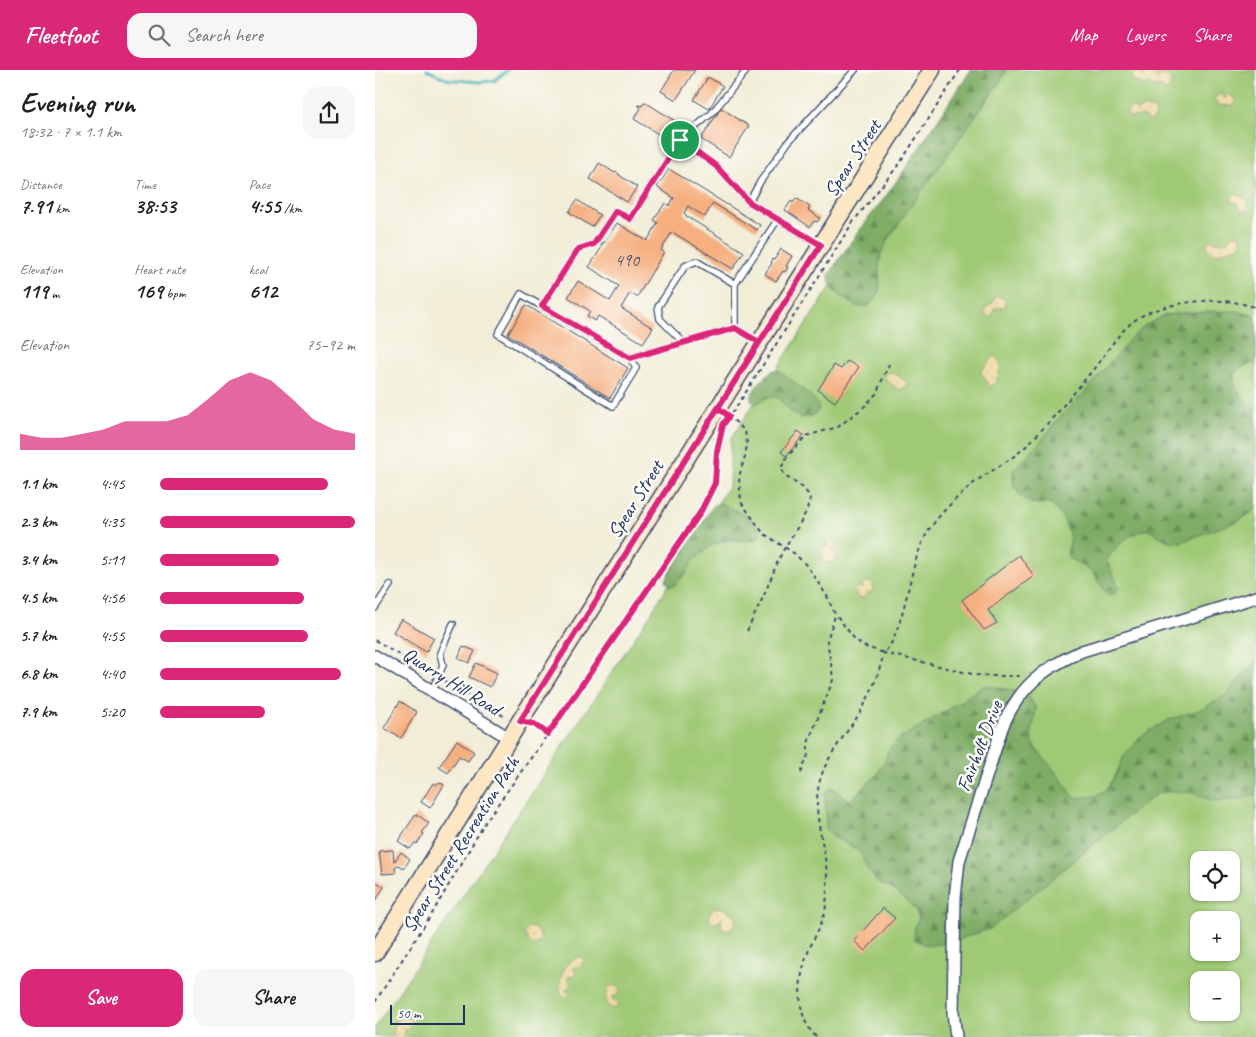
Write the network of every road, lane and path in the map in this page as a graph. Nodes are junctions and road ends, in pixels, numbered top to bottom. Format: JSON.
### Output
{"nodes":[{"id":1,"x":747,"y":70,"type":"edge"},
{"id":2,"x":855,"y":70,"type":"edge"},
{"id":3,"x":932,"y":70,"type":"edge"},
{"id":4,"x":960,"y":70,"type":"edge"},
{"id":5,"x":680,"y":140,"type":"junction"},
{"id":6,"x":749,"y":202,"type":"junction"},
{"id":7,"x":778,"y":219,"type":"junction"},
{"id":8,"x":821,"y":245,"type":"junction"},
{"id":9,"x":735,"y":284,"type":"junction"},
{"id":10,"x":542,"y":306,"type":"junction"},
{"id":11,"x":1256,"y":307,"type":"edge"},
{"id":12,"x":735,"y":328,"type":"junction"},
{"id":13,"x":759,"y":342,"type":"junction"},
{"id":14,"x":684,"y":343,"type":"junction"},
{"id":15,"x":630,"y":358,"type":"junction"},
{"id":16,"x":890,"y":362,"type":"dead end"},
{"id":17,"x":725,"y":415,"type":"junction"},
{"id":18,"x":723,"y":425,"type":"dead end"},
{"id":19,"x":785,"y":546,"type":"junction"},
{"id":20,"x":390,"y":585,"type":"dead end"},
{"id":21,"x":1256,"y":596,"type":"edge"},
{"id":22,"x":375,"y":608,"type":"edge"},
{"id":23,"x":836,"y":613,"type":"junction"},
{"id":24,"x":453,"y":624,"type":"dead end"},
{"id":25,"x":747,"y":631,"type":"dead end"},
{"id":26,"x":375,"y":640,"type":"edge"},
{"id":27,"x":884,"y":653,"type":"junction"},
{"id":28,"x":375,"y":656,"type":"edge"},
{"id":29,"x":1021,"y":676,"type":"dead end"},
{"id":30,"x":439,"y":678,"type":"junction"},
{"id":31,"x":431,"y":690,"type":"junction"},
{"id":32,"x":520,"y":721,"type":"junction"},
{"id":33,"x":548,"y":734,"type":"junction"},
{"id":34,"x":509,"y":738,"type":"junction"},
{"id":35,"x":801,"y":773,"type":"dead end"},
{"id":36,"x":375,"y":953,"type":"edge"},
{"id":37,"x":375,"y":1002,"type":"edge"},
{"id":38,"x":817,"y":1037,"type":"edge"},
{"id":39,"x":956,"y":1037,"type":"edge"}],
"edges":[{"from":1,"to":5,"type":"lane"},
{"from":2,"to":6,"type":"lane"},
{"from":3,"to":8,"type":"main road","name":"Spear Street"},
{"from":4,"to":17,"type":"path"},
{"from":5,"to":6,"type":"lane"},
{"from":5,"to":10,"type":"lane"},
{"from":6,"to":7,"type":"lane"},
{"from":7,"to":8,"type":"lane"},
{"from":7,"to":9,"type":"lane"},
{"from":8,"to":13,"type":"main road","name":"Spear Street"},
{"from":9,"to":12,"type":"lane"},
{"from":9,"to":14,"type":"lane"},
{"from":10,"to":15,"type":"lane"},
{"from":10,"to":15,"type":"lane"},
{"from":11,"to":27,"type":"path"},
{"from":12,"to":13,"type":"lane"},
{"from":12,"to":14,"type":"lane"},
{"from":13,"to":17,"type":"main road","name":"Spear Street"},
{"from":14,"to":15,"type":"lane"},
{"from":16,"to":19,"type":"path"},
{"from":17,"to":19,"type":"path"},
{"from":17,"to":32,"type":"main road","name":"Spear Street"},
{"from":18,"to":33,"type":"path","name":"Spear Street Recreation Path"},
{"from":19,"to":23,"type":"path"},
{"from":19,"to":25,"type":"path"},
{"from":20,"to":22,"type":"lane"},
{"from":21,"to":39,"type":"street","name":"Fairholt Drive"},
{"from":23,"to":27,"type":"path"},
{"from":23,"to":35,"type":"path"},
{"from":24,"to":30,"type":"lane"},
{"from":26,"to":30,"type":"path"},
{"from":27,"to":29,"type":"path"},
{"from":27,"to":38,"type":"path"},
{"from":28,"to":31,"type":"street","name":"Quarry Hill Road"},
{"from":30,"to":31,"type":"lane"},
{"from":30,"to":32,"type":"path"},
{"from":31,"to":34,"type":"street","name":"Quarry Hill Road"},
{"from":32,"to":33,"type":"path"},
{"from":32,"to":34,"type":"main road","name":"Spear Street"},
{"from":33,"to":37,"type":"path","name":"Spear Street Recreation Path"},
{"from":34,"to":36,"type":"main road","name":"Spear Street"}]}
